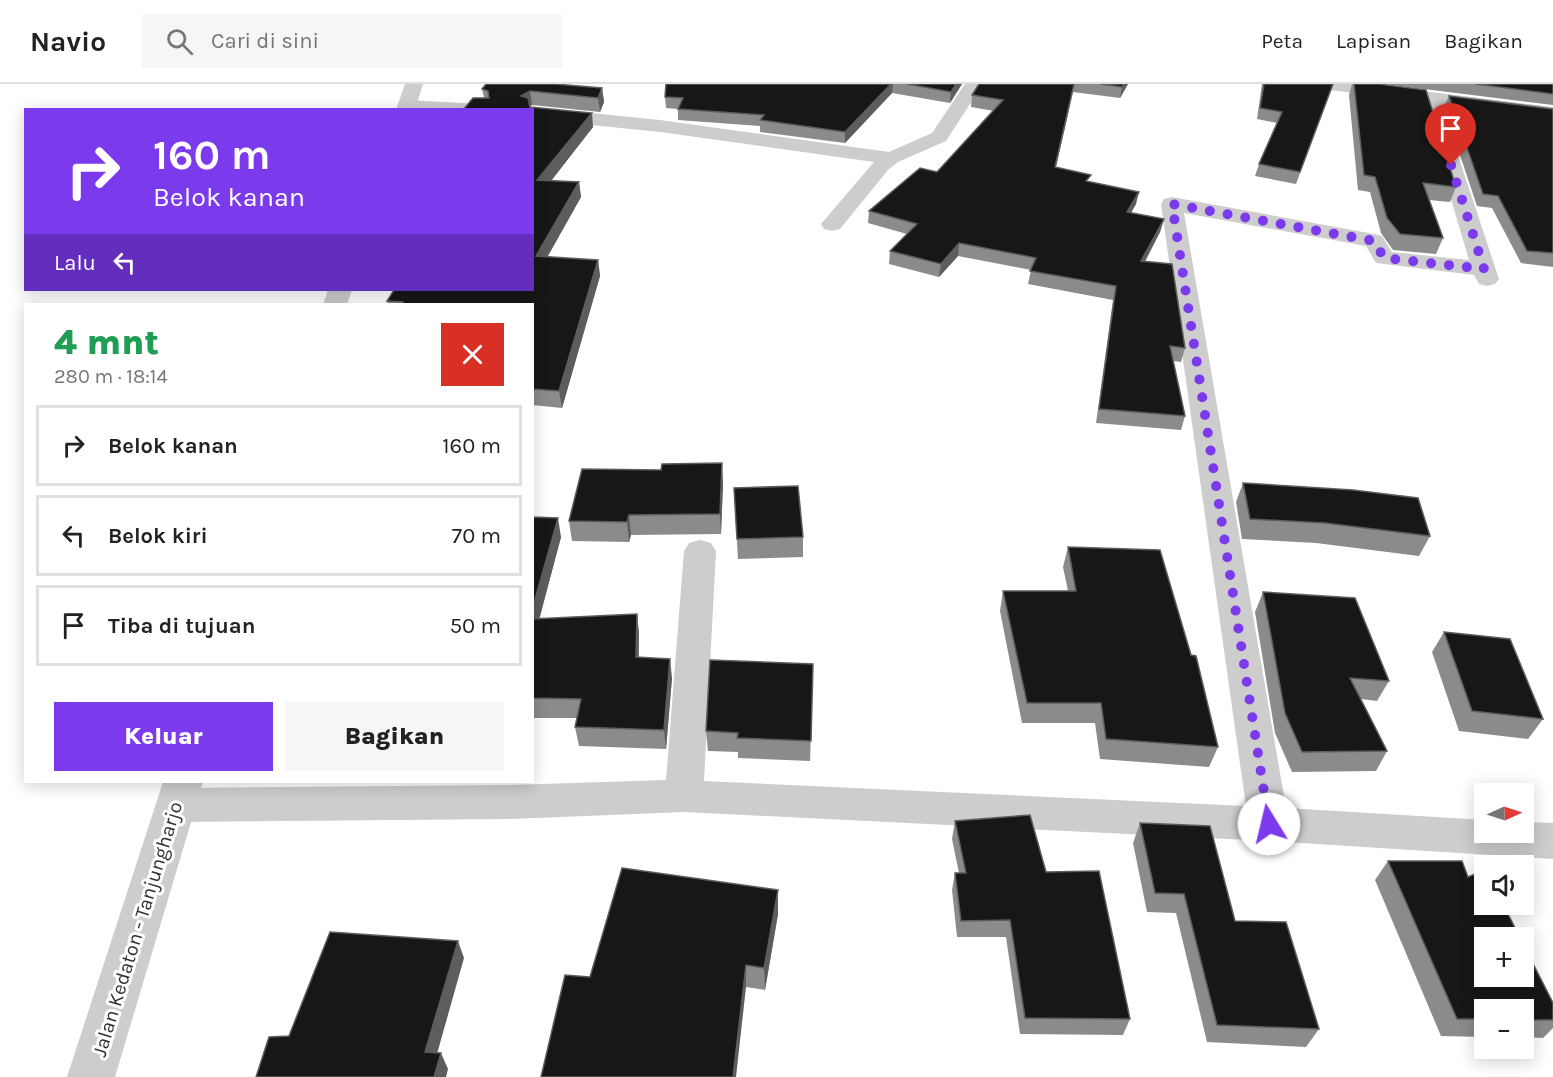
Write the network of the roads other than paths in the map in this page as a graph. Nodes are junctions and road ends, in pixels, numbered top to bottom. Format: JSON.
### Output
{"nodes":[{"id":1,"x":414,"y":84,"type":"edge"},
{"id":2,"x":974,"y":84,"type":"edge"},
{"id":3,"x":1322,"y":84,"type":"edge"},
{"id":4,"x":1430,"y":98,"type":"junction"},
{"id":5,"x":405,"y":108,"type":"edge"},
{"id":6,"x":1553,"y":112,"type":"edge"},
{"id":7,"x":534,"y":113,"type":"edge"},
{"id":8,"x":891,"y":158,"type":"junction"},
{"id":9,"x":832,"y":224,"type":"dead end"},
{"id":10,"x":700,"y":551,"type":"dead end"},
{"id":11,"x":179,"y":793,"type":"edge"},
{"id":12,"x":684,"y":796,"type":"junction"},
{"id":13,"x":1269,"y":824,"type":"junction"},
{"id":14,"x":1553,"y":841,"type":"edge"},
{"id":15,"x":90,"y":1077,"type":"edge"}],
"edges":[{"from":1,"to":5,"type":"street"},
{"from":2,"to":8,"type":"street"},
{"from":3,"to":4,"type":"street"},
{"from":4,"to":6,"type":"street"},
{"from":4,"to":13,"type":"street"},
{"from":7,"to":8,"type":"street"},
{"from":8,"to":9,"type":"street"},
{"from":10,"to":12,"type":"street"},
{"from":11,"to":12,"type":"street"},
{"from":11,"to":15,"type":"street","name":"Jalan Kedaton - Tanjungharjo"},
{"from":12,"to":13,"type":"street"},
{"from":13,"to":14,"type":"street"}]}
